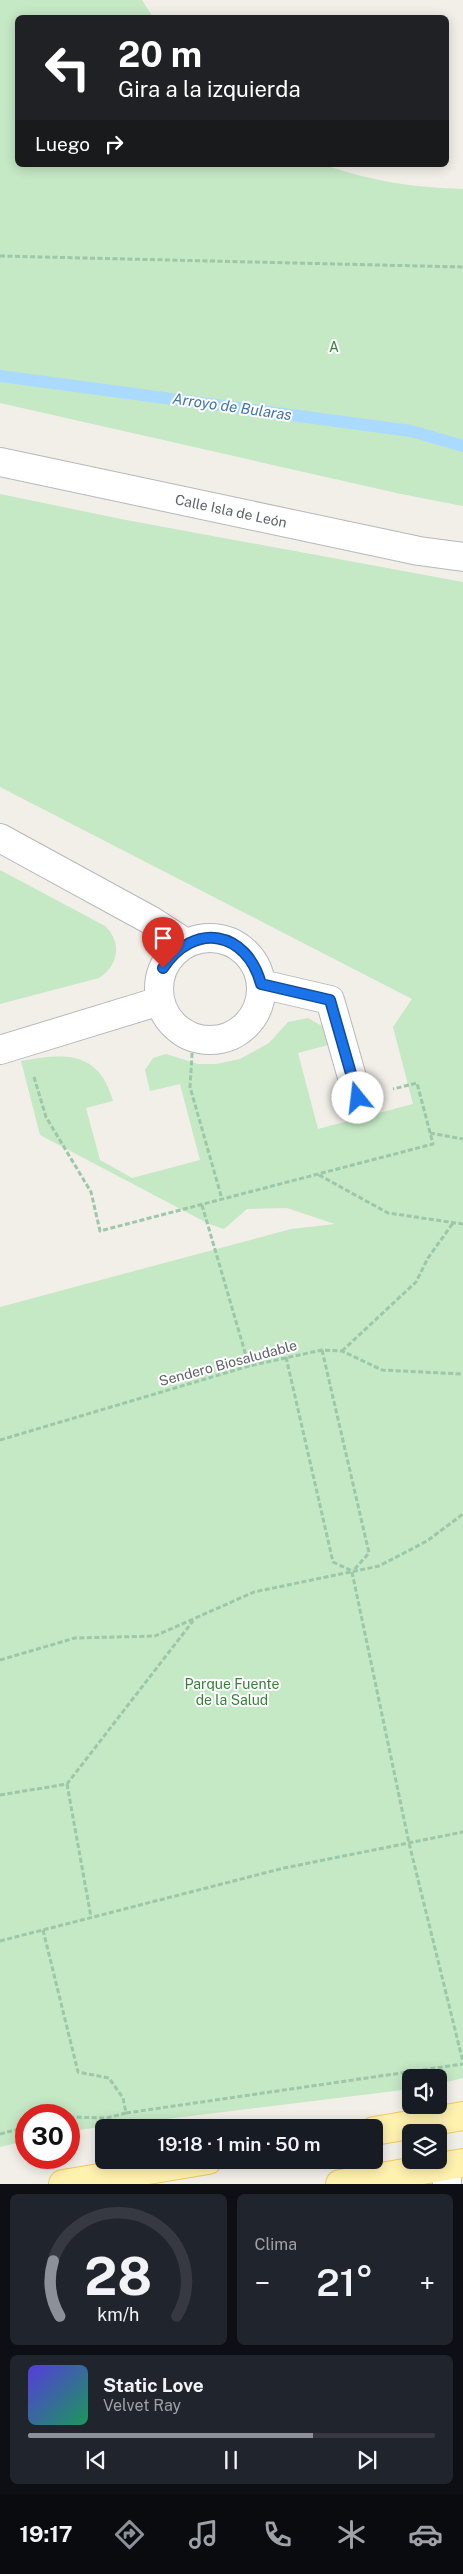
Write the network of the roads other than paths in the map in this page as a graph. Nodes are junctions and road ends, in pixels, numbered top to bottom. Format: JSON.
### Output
{"nodes":[{"id":1,"x":0,"y":462,"type":"edge"},
{"id":2,"x":463,"y":557,"type":"edge"},
{"id":3,"x":0,"y":838,"type":"edge"},
{"id":4,"x":186,"y":943,"type":"junction"},
{"id":5,"x":261,"y":984,"type":"junction"},
{"id":6,"x":160,"y":1001,"type":"junction"},
{"id":7,"x":12,"y":1047,"type":"edge"},
{"id":8,"x":358,"y":1098,"type":"road end"},
{"id":9,"x":463,"y":2116,"type":"edge"},
{"id":10,"x":383,"y":2129,"type":"edge"},
{"id":11,"x":154,"y":2169,"type":"edge"},
{"id":12,"x":452,"y":2171,"type":"edge"},
{"id":13,"x":63,"y":2184,"type":"edge"},
{"id":14,"x":340,"y":2184,"type":"edge"}],
"edges":[{"from":1,"to":2,"type":"street","name":"Calle Isla de León"},
{"from":3,"to":4,"type":"street"},
{"from":4,"to":5,"type":"street"},
{"from":4,"to":6,"type":"street"},
{"from":5,"to":6,"type":"street"},
{"from":5,"to":8,"type":"street"},
{"from":6,"to":7,"type":"street"},
{"from":9,"to":10,"type":"main road"},
{"from":11,"to":13,"type":"main road"},
{"from":12,"to":14,"type":"main road"}]}
